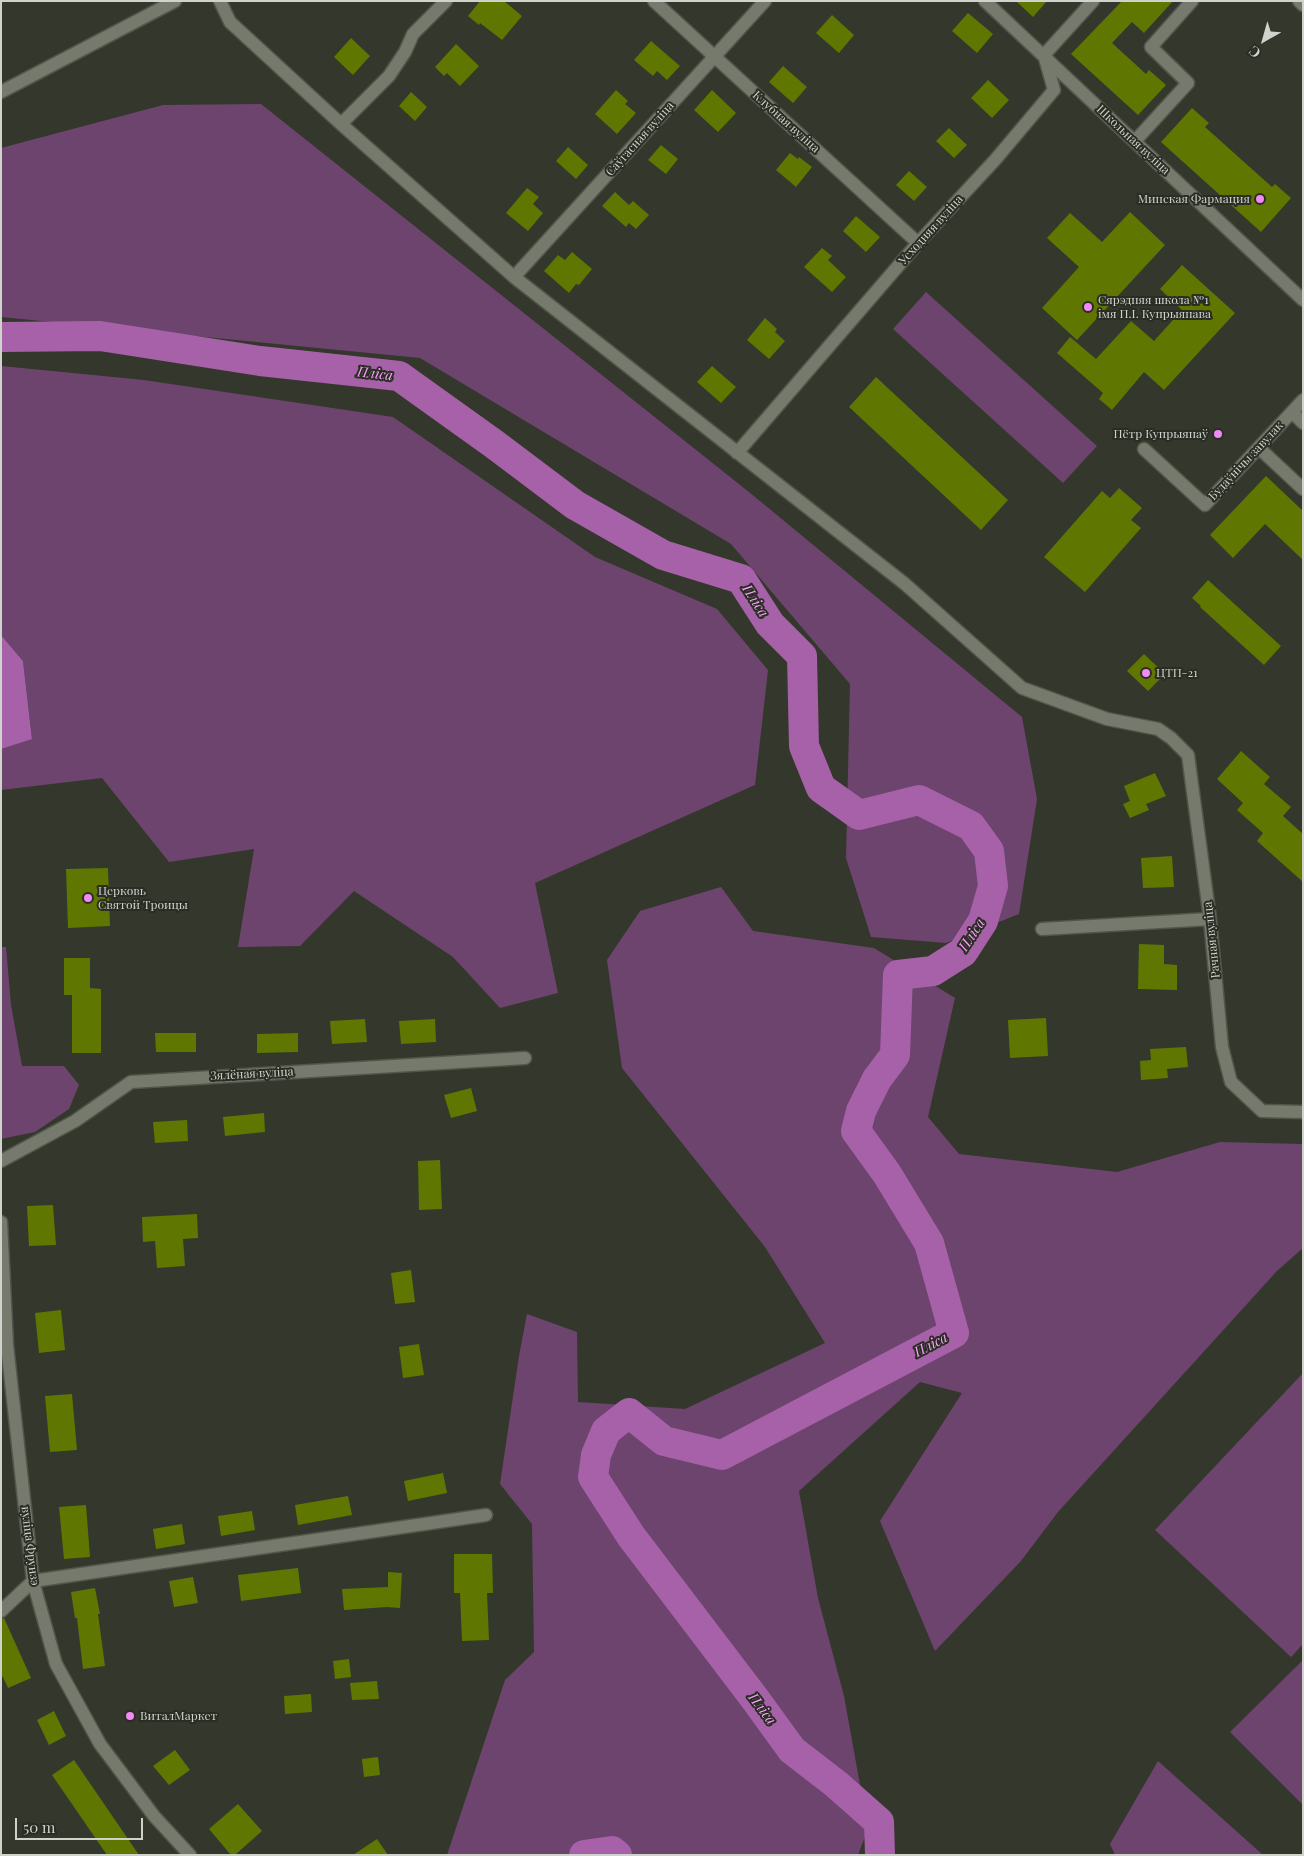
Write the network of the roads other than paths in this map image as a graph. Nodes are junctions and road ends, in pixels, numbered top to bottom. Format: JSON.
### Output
{"nodes":[{"id":1,"x":175,"y":1,"type":"edge"},
{"id":2,"x":220,"y":1,"type":"edge"},
{"id":3,"x":446,"y":1,"type":"edge"},
{"id":4,"x":654,"y":1,"type":"edge"},
{"id":5,"x":765,"y":1,"type":"edge"},
{"id":6,"x":985,"y":1,"type":"edge"},
{"id":7,"x":1093,"y":1,"type":"edge"},
{"id":8,"x":1192,"y":1,"type":"edge"},
{"id":9,"x":1299,"y":1,"type":"edge"},
{"id":10,"x":1303,"y":5,"type":"edge"},
{"id":11,"x":1044,"y":55,"type":"junction"},
{"id":12,"x":715,"y":57,"type":"junction"},
{"id":13,"x":1,"y":92,"type":"edge"},
{"id":14,"x":341,"y":124,"type":"junction"},
{"id":15,"x":1135,"y":141,"type":"junction"},
{"id":16,"x":918,"y":243,"type":"junction"},
{"id":17,"x":514,"y":277,"type":"junction"},
{"id":18,"x":1303,"y":300,"type":"edge"},
{"id":19,"x":1303,"y":400,"type":"edge"},
{"id":20,"x":1292,"y":412,"type":"junction"},
{"id":21,"x":1303,"y":422,"type":"edge"},
{"id":22,"x":1258,"y":448,"type":"junction"},
{"id":23,"x":1144,"y":449,"type":"dead end"},
{"id":24,"x":737,"y":453,"type":"junction"},
{"id":25,"x":1303,"y":489,"type":"edge"},
{"id":26,"x":1210,"y":919,"type":"junction"},
{"id":27,"x":1042,"y":929,"type":"dead end"},
{"id":28,"x":525,"y":1058,"type":"dead end"},
{"id":29,"x":1303,"y":1112,"type":"edge"},
{"id":30,"x":1,"y":1161,"type":"edge"},
{"id":31,"x":1,"y":1222,"type":"edge"},
{"id":32,"x":4,"y":1345,"type":"edge"},
{"id":33,"x":486,"y":1515,"type":"dead end"},
{"id":34,"x":33,"y":1581,"type":"junction"},
{"id":35,"x":1,"y":1611,"type":"edge"},
{"id":36,"x":190,"y":1855,"type":"edge"}],
"edges":[{"from":1,"to":13,"type":"street"},
{"from":2,"to":14,"type":"street"},
{"from":3,"to":14,"type":"street"},
{"from":4,"to":12,"type":"street","name":"Клубная вуліца"},
{"from":5,"to":12,"type":"street","name":"Саўгасная вуліца"},
{"from":6,"to":11,"type":"street","name":"Школьная вуліца"},
{"from":7,"to":11,"type":"street"},
{"from":8,"to":15,"type":"street"},
{"from":9,"to":10,"type":"street"},
{"from":11,"to":15,"type":"street","name":"Школьная вуліца"},
{"from":11,"to":16,"type":"street","name":"Усходняя вуліца"},
{"from":12,"to":16,"type":"street","name":"Клубная вуліца"},
{"from":12,"to":17,"type":"street","name":"Саўгасная вуліца"},
{"from":14,"to":17,"type":"street"},
{"from":15,"to":18,"type":"street","name":"Школьная вуліца"},
{"from":16,"to":24,"type":"street","name":"Усходняя вуліца"},
{"from":17,"to":24,"type":"street"},
{"from":19,"to":20,"type":"street","name":"Будаўнічы завулак"},
{"from":20,"to":21,"type":"street"},
{"from":20,"to":22,"type":"street","name":"Будаўнічы завулак"},
{"from":22,"to":23,"type":"street","name":"Будаўнічы завулак"},
{"from":22,"to":25,"type":"street"},
{"from":24,"to":26,"type":"street","name":"Рачная вуліца"},
{"from":26,"to":27,"type":"street"},
{"from":26,"to":29,"type":"street","name":"Рачная вуліца"},
{"from":28,"to":30,"type":"street","name":"Зялёная вуліца"},
{"from":31,"to":32,"type":"street","name":"вуліца Фрунзэ"},
{"from":32,"to":34,"type":"street","name":"вуліца Фрунзэ"},
{"from":33,"to":34,"type":"street"},
{"from":34,"to":35,"type":"street"},
{"from":34,"to":36,"type":"street","name":"вуліца Фрунзэ"}]}
